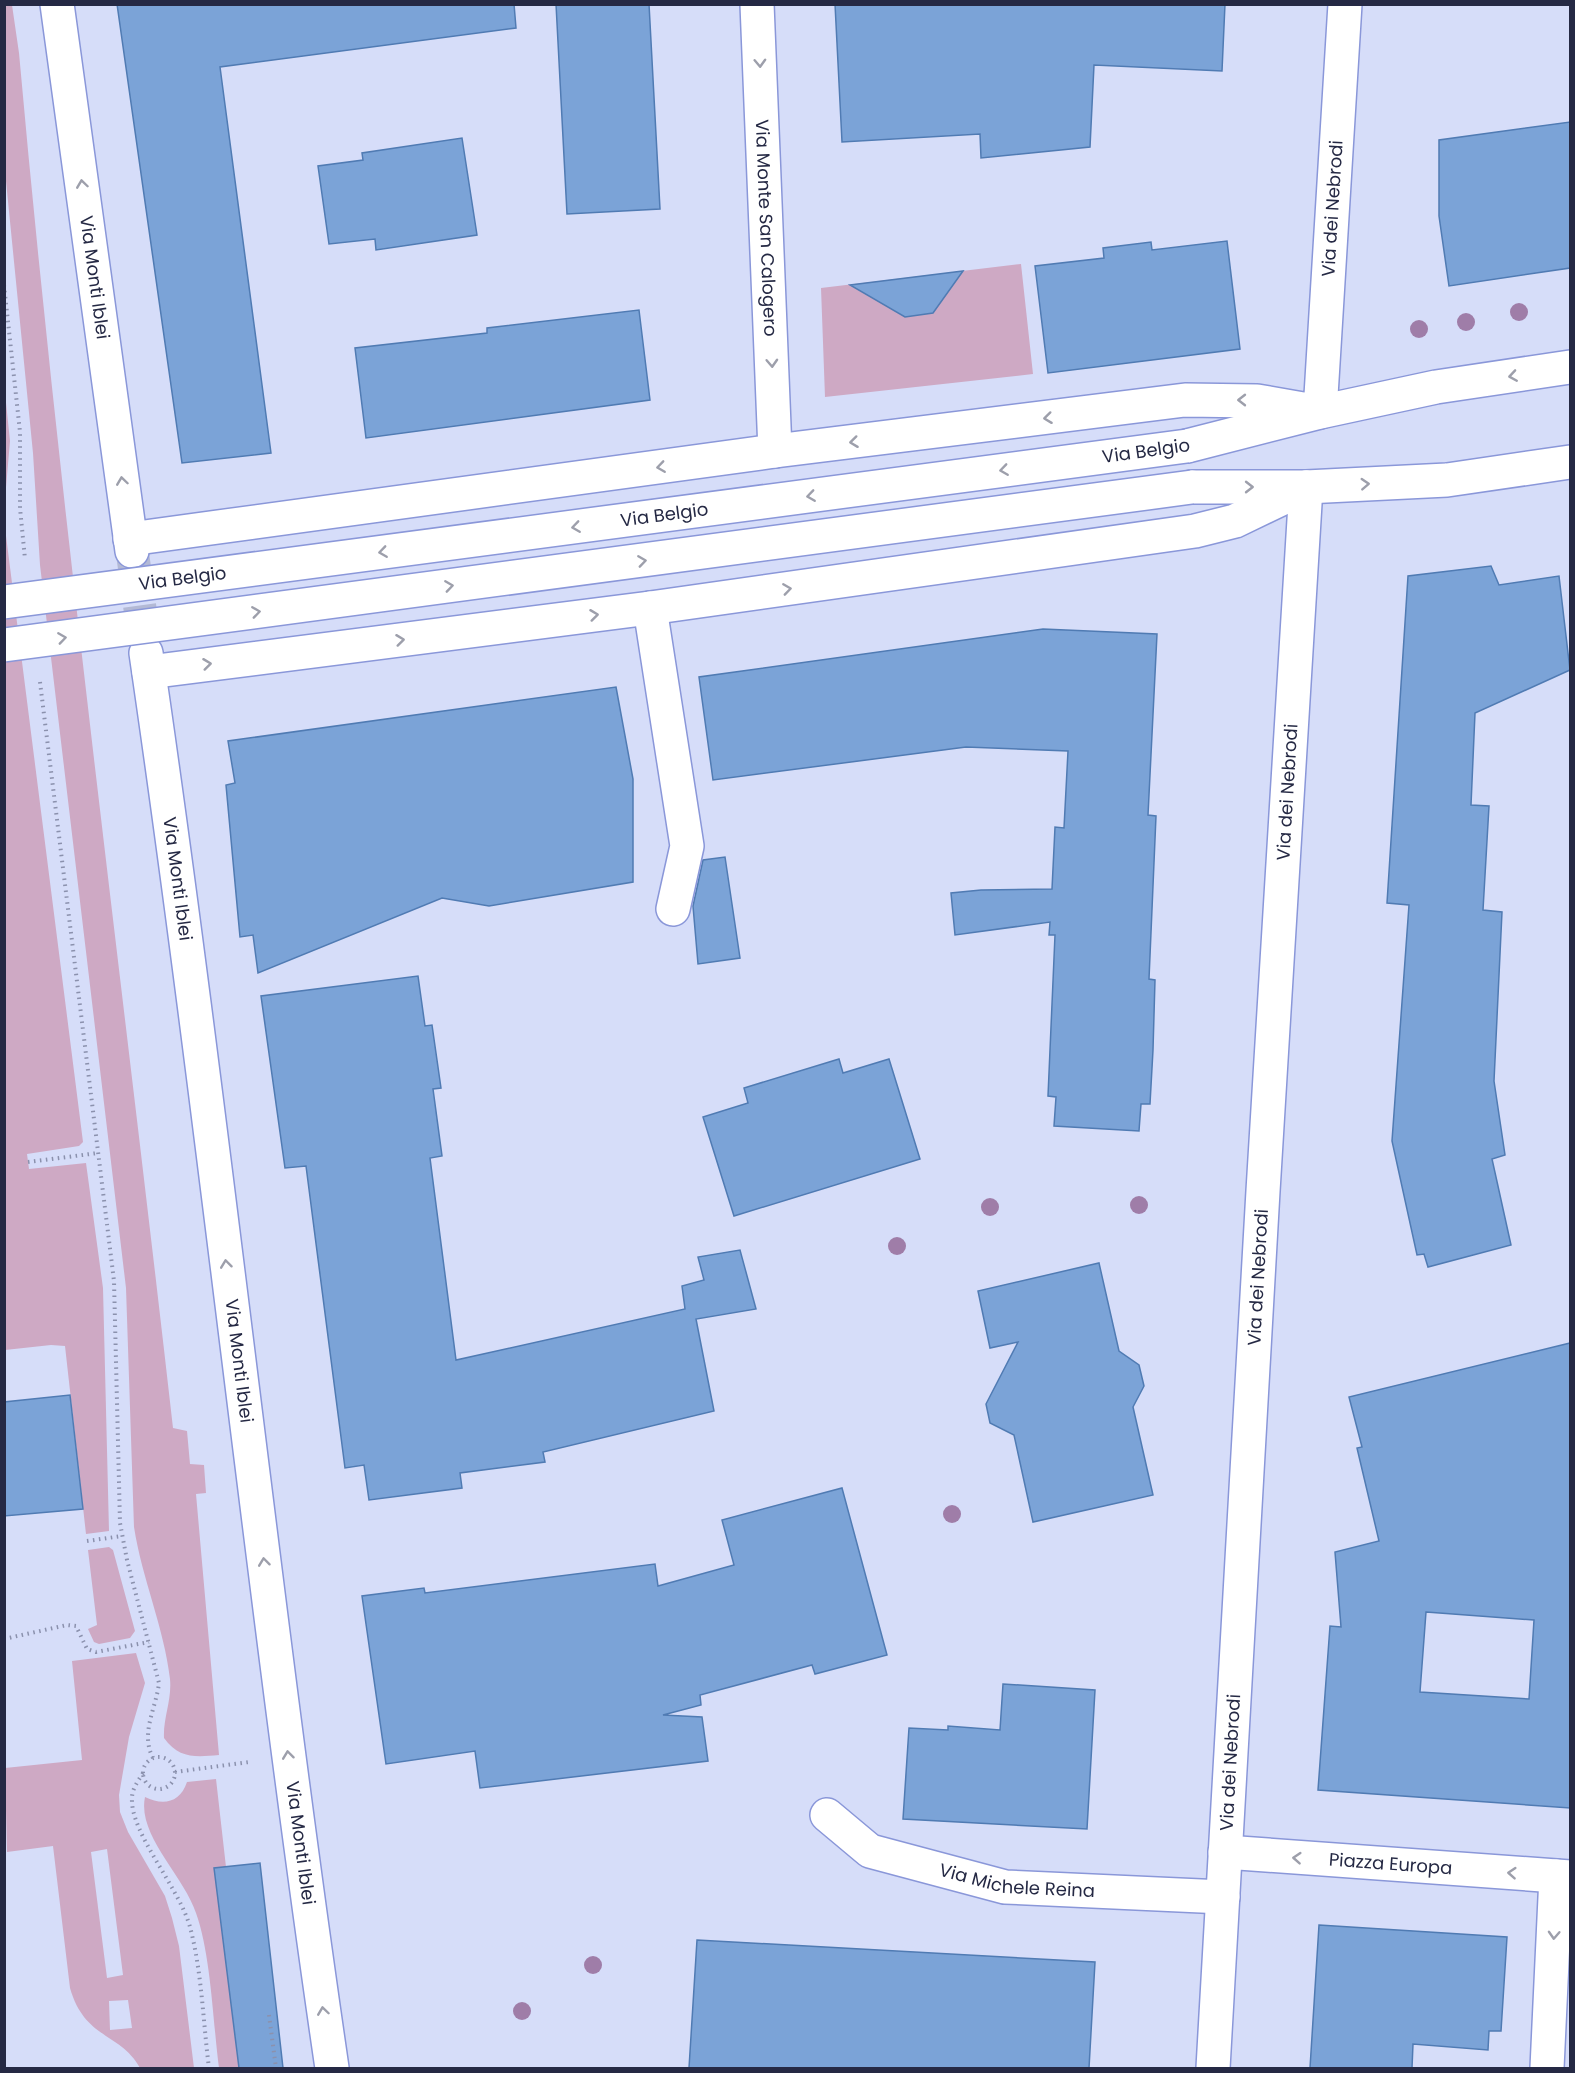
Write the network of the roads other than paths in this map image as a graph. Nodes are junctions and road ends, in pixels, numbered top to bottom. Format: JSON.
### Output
{"nodes":[{"id":1,"x":57,"y":4,"type":"edge"},
{"id":2,"x":757,"y":4,"type":"edge"},
{"id":3,"x":1344,"y":4,"type":"edge"},
{"id":4,"x":1570,"y":367,"type":"edge"},
{"id":5,"x":1320,"y":412,"type":"junction"},
{"id":6,"x":775,"y":452,"type":"junction"},
{"id":7,"x":1570,"y":462,"type":"edge"},
{"id":8,"x":1306,"y":487,"type":"junction"},
{"id":9,"x":131,"y":545,"type":"joint"},
{"id":10,"x":4,"y":602,"type":"edge"},
{"id":11,"x":650,"y":608,"type":"junction"},
{"id":12,"x":4,"y":645,"type":"edge"},
{"id":13,"x":673,"y":909,"type":"dead end"},
{"id":14,"x":827,"y":1815,"type":"dead end"},
{"id":15,"x":1225,"y":1852,"type":"junction"},
{"id":16,"x":1563,"y":1877,"type":"edge"},
{"id":17,"x":1223,"y":1897,"type":"junction"},
{"id":18,"x":332,"y":2068,"type":"edge"},
{"id":19,"x":1213,"y":2068,"type":"edge"},
{"id":20,"x":1547,"y":2068,"type":"edge"}],
"edges":[{"from":9,"to":1,"type":"street","name":"Via Monti Iblei","one_way":true},
{"from":2,"to":6,"type":"street","name":"Via Monte San Calogero","one_way":true},
{"from":3,"to":5,"type":"street","name":"Via dei Nebrodi"},
{"from":4,"to":5,"type":"street","name":"Via Belgio","one_way":true},
{"from":5,"to":6,"type":"street","name":"Via Belgio","one_way":true},
{"from":5,"to":10,"type":"street","name":"Via Belgio","one_way":true,"bridge":true},
{"from":6,"to":9,"type":"street","name":"Via Belgio","one_way":true},
{"from":8,"to":7,"type":"street","one_way":true},
{"from":11,"to":8,"type":"street","one_way":true},
{"from":12,"to":8,"type":"street","one_way":true,"bridge":true},
{"from":8,"to":15,"type":"street","name":"Via dei Nebrodi"},
{"from":11,"to":13,"type":"street"},
{"from":18,"to":11,"type":"street","name":"Via Monti Iblei","one_way":true},
{"from":14,"to":17,"type":"street","name":"Via Michele Reina"},
{"from":16,"to":15,"type":"street","name":"Piazza Europa","one_way":true},
{"from":15,"to":17,"type":"street","name":"Via dei Nebrodi"},
{"from":16,"to":20,"type":"street","name":"Piazza Europa","one_way":true},
{"from":17,"to":19,"type":"street","name":"Via dei Nebrodi"}]}
